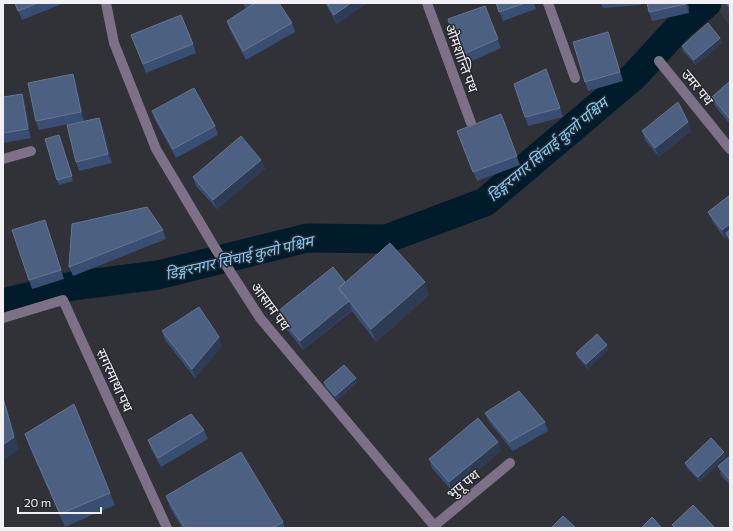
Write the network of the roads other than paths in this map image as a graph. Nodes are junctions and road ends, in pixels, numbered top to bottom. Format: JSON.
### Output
{"nodes":[{"id":1,"x":106,"y":3,"type":"edge"},
{"id":2,"x":427,"y":3,"type":"edge"},
{"id":3,"x":548,"y":3,"type":"edge"},
{"id":4,"x":659,"y":61,"type":"dead end"},
{"id":5,"x":575,"y":78,"type":"dead end"},
{"id":6,"x":471,"y":124,"type":"edge"},
{"id":7,"x":730,"y":149,"type":"edge"},
{"id":8,"x":31,"y":151,"type":"dead end"},
{"id":9,"x":3,"y":159,"type":"edge"},
{"id":10,"x":3,"y":318,"type":"edge"},
{"id":11,"x":510,"y":463,"type":"dead end"},
{"id":12,"x":435,"y":527,"type":"edge"},
{"id":13,"x":167,"y":528,"type":"edge"}],
"edges":[{"from":1,"to":12,"type":"street","name":"आसाम पथ"},
{"from":2,"to":6,"type":"street","name":"ओमशान्ति पथ"},
{"from":3,"to":5,"type":"street"},
{"from":4,"to":7,"type":"street","name":"उमर पथ"},
{"from":8,"to":9,"type":"street"},
{"from":10,"to":13,"type":"street","name":"सगरमाथा पथ"},
{"from":11,"to":12,"type":"street","name":"भुपू पथ"}]}
